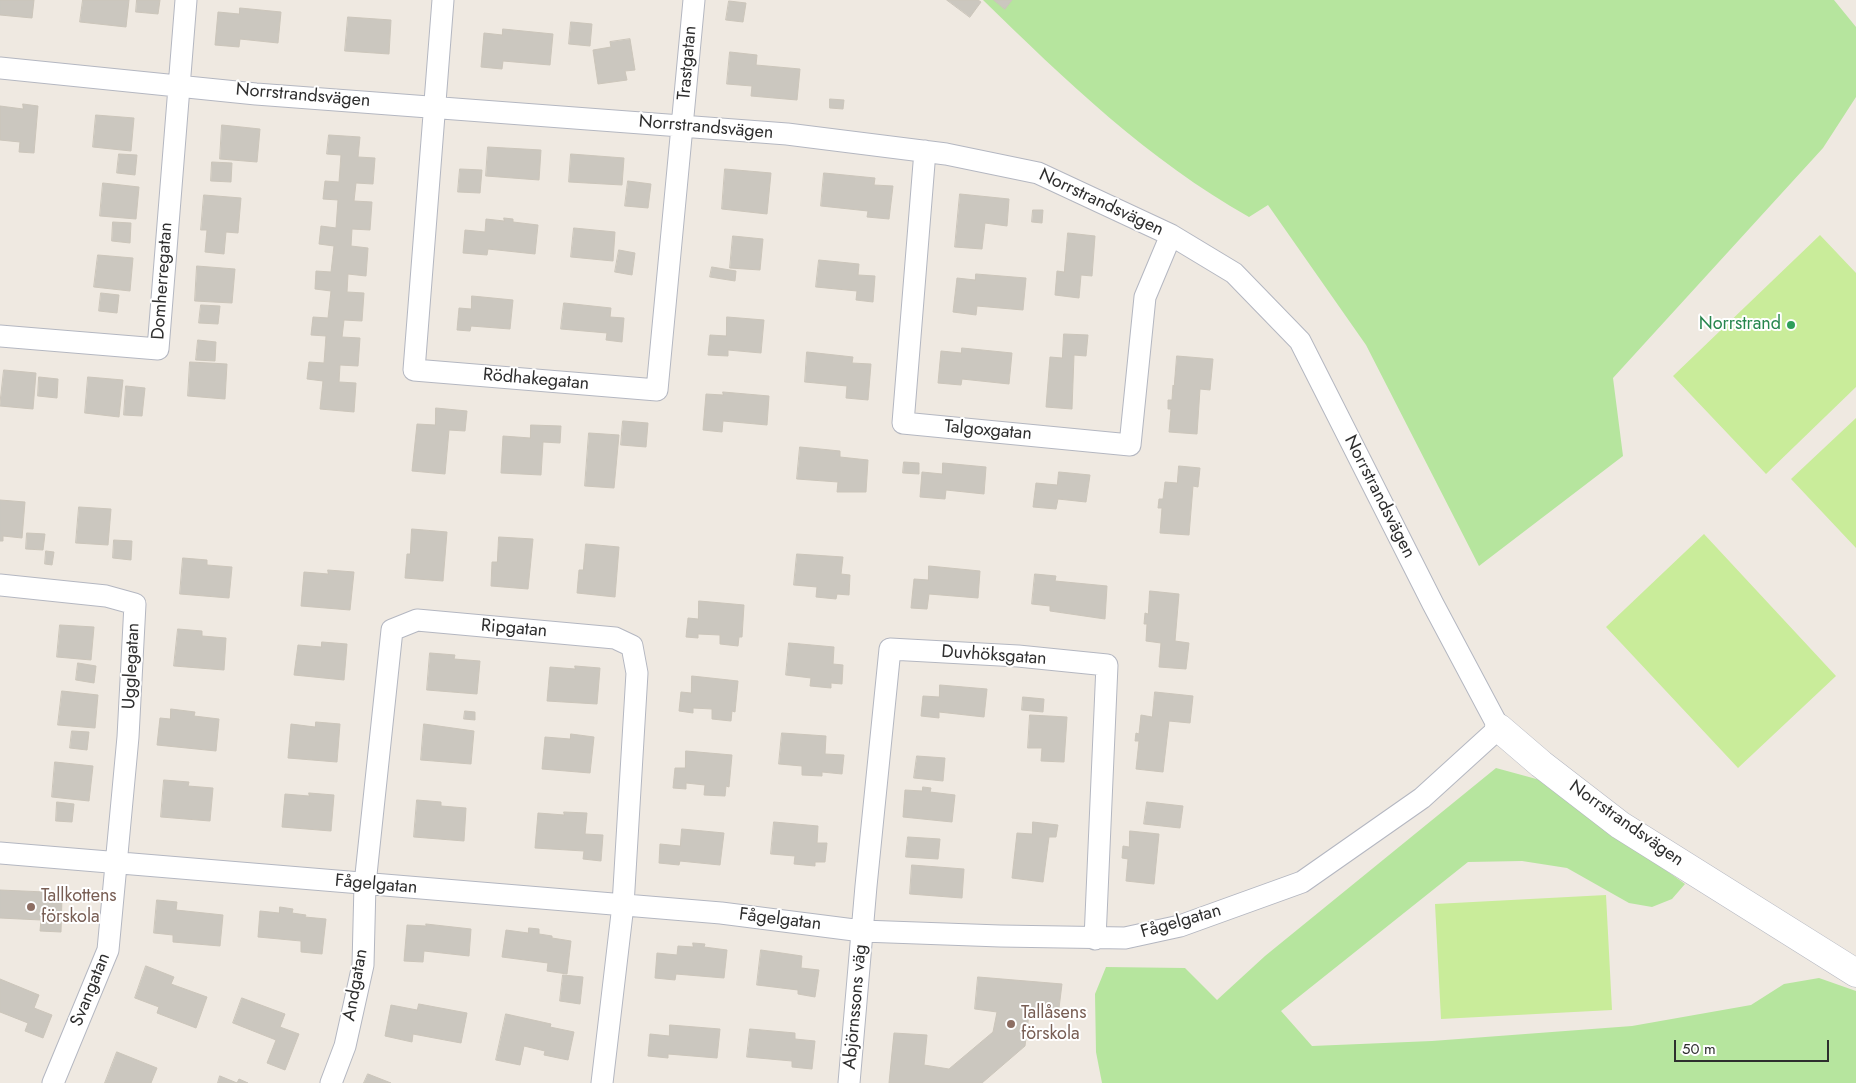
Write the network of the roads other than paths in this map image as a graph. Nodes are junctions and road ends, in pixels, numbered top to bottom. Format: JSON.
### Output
{"nodes":[{"id":1,"x":186,"y":0,"type":"edge"},
{"id":2,"x":443,"y":0,"type":"edge"},
{"id":3,"x":694,"y":0,"type":"edge"},
{"id":4,"x":0,"y":68,"type":"edge"},
{"id":5,"x":180,"y":86,"type":"junction"},
{"id":6,"x":433,"y":106,"type":"junction"},
{"id":7,"x":683,"y":126,"type":"junction"},
{"id":8,"x":925,"y":151,"type":"junction"},
{"id":9,"x":1171,"y":235,"type":"junction"},
{"id":10,"x":0,"y":336,"type":"edge"},
{"id":11,"x":0,"y":585,"type":"edge"},
{"id":12,"x":1499,"y":728,"type":"junction"},
{"id":13,"x":0,"y":853,"type":"edge"},
{"id":14,"x":117,"y":863,"type":"junction"},
{"id":15,"x":365,"y":884,"type":"junction"},
{"id":16,"x":623,"y":905,"type":"junction"},
{"id":17,"x":862,"y":931,"type":"junction"},
{"id":18,"x":1095,"y":939,"type":"junction"},
{"id":19,"x":1856,"y":973,"type":"edge"},
{"id":20,"x":53,"y":1083,"type":"edge"},
{"id":21,"x":331,"y":1083,"type":"edge"},
{"id":22,"x":602,"y":1083,"type":"edge"},
{"id":23,"x":849,"y":1083,"type":"edge"}],
"edges":[{"from":1,"to":5,"type":"street"},
{"from":2,"to":6,"type":"street"},
{"from":3,"to":7,"type":"street","name":"Trastgatan"},
{"from":4,"to":5,"type":"street","name":"Norrstrandsvägen"},
{"from":5,"to":6,"type":"street","name":"Norrstrandsvägen"},
{"from":5,"to":10,"type":"street","name":"Domherregatan"},
{"from":6,"to":7,"type":"street","name":"Norrstrandsvägen"},
{"from":6,"to":7,"type":"street","name":"Rödhakegatan"},
{"from":7,"to":8,"type":"street","name":"Norrstrandsvägen"},
{"from":8,"to":9,"type":"street","name":"Norrstrandsvägen"},
{"from":8,"to":9,"type":"street","name":"Talgoxgatan"},
{"from":9,"to":12,"type":"street","name":"Norrstrandsvägen"},
{"from":11,"to":14,"type":"street","name":"Ugglegatan"},
{"from":12,"to":18,"type":"street","name":"Fågelgatan"},
{"from":12,"to":19,"type":"street","name":"Norrstrandsvägen"},
{"from":13,"to":14,"type":"street","name":"Fågelgatan"},
{"from":14,"to":15,"type":"street","name":"Fågelgatan"},
{"from":14,"to":20,"type":"street","name":"Svangatan"},
{"from":15,"to":16,"type":"street","name":"Fågelgatan"},
{"from":15,"to":16,"type":"street","name":"Ripgatan"},
{"from":15,"to":21,"type":"street","name":"Andgatan"},
{"from":16,"to":17,"type":"street","name":"Fågelgatan"},
{"from":16,"to":22,"type":"street"},
{"from":17,"to":18,"type":"street","name":"Fågelgatan"},
{"from":17,"to":18,"type":"street","name":"Duvhöksgatan"},
{"from":17,"to":23,"type":"street","name":"Abjörnssons väg"}]}
